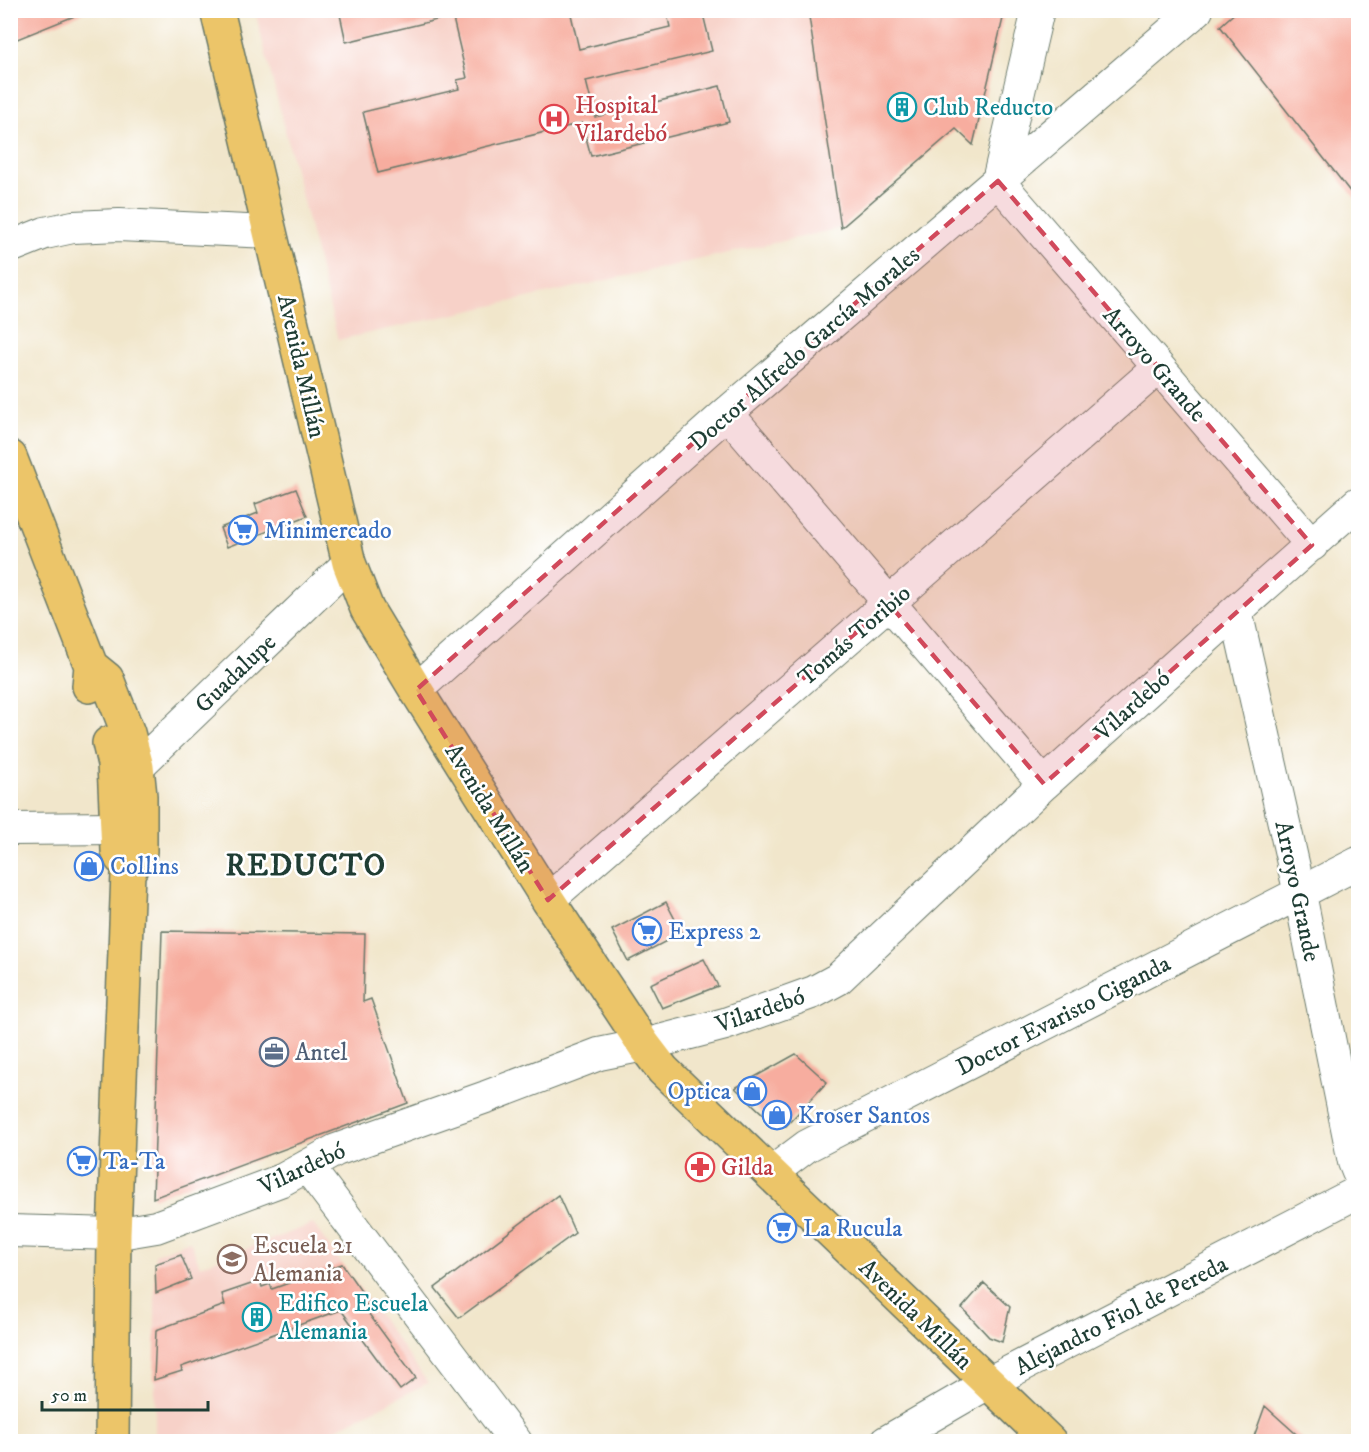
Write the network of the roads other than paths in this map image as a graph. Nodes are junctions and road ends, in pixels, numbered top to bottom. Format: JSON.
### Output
{"nodes":[{"id":1,"x":218,"y":10,"type":"edge"},
{"id":2,"x":1038,"y":10,"type":"edge"},
{"id":3,"x":1197,"y":10,"type":"edge"},
{"id":4,"x":998,"y":181,"type":"junction"},
{"id":5,"x":270,"y":232,"type":"junction"},
{"id":6,"x":10,"y":247,"type":"edge"},
{"id":7,"x":1158,"y":368,"type":"junction"},
{"id":8,"x":727,"y":413,"type":"junction"},
{"id":9,"x":10,"y":457,"type":"edge"},
{"id":10,"x":20,"y":503,"type":"edge"},
{"id":11,"x":1359,"y":503,"type":"edge"},
{"id":12,"x":1312,"y":545,"type":"junction"},
{"id":13,"x":348,"y":563,"type":"junction"},
{"id":14,"x":889,"y":604,"type":"junction"},
{"id":15,"x":1236,"y":611,"type":"junction"},
{"id":16,"x":416,"y":690,"type":"junction"},
{"id":17,"x":126,"y":766,"type":"junction"},
{"id":18,"x":1044,"y":784,"type":"junction"},
{"id":19,"x":117,"y":828,"type":"junction"},
{"id":20,"x":10,"y":829,"type":"edge"},
{"id":21,"x":1359,"y":863,"type":"edge"},
{"id":22,"x":128,"y":873,"type":"junction"},
{"id":23,"x":1300,"y":894,"type":"junction"},
{"id":24,"x":548,"y":900,"type":"junction"},
{"id":25,"x":644,"y":1045,"type":"junction"},
{"id":26,"x":307,"y":1166,"type":"junction"},
{"id":27,"x":1359,"y":1172,"type":"edge"},
{"id":28,"x":771,"y":1173,"type":"junction"},
{"id":29,"x":1359,"y":1192,"type":"edge"},
{"id":30,"x":10,"y":1231,"type":"edge"},
{"id":31,"x":114,"y":1234,"type":"junction"},
{"id":32,"x":988,"y":1383,"type":"junction"},
{"id":33,"x":112,"y":1442,"type":"edge"},
{"id":34,"x":516,"y":1442,"type":"edge"},
{"id":35,"x":886,"y":1442,"type":"edge"},
{"id":36,"x":1050,"y":1442,"type":"edge"}],
"edges":[{"from":1,"to":5,"type":"main road","name":"Avenida Millán"},
{"from":2,"to":4,"type":"street"},
{"from":3,"to":4,"type":"street","name":"Doctor Alfredo García Morales"},
{"from":4,"to":7,"type":"street","name":"Arroyo Grande"},
{"from":4,"to":8,"type":"street","name":"Doctor Alfredo García Morales"},
{"from":5,"to":6,"type":"street"},
{"from":5,"to":13,"type":"main road","name":"Avenida Millán"},
{"from":7,"to":12,"type":"street","name":"Arroyo Grande"},
{"from":7,"to":14,"type":"street","name":"Tomás Toribio"},
{"from":8,"to":14,"type":"street"},
{"from":8,"to":16,"type":"street","name":"Doctor Alfredo García Morales"},
{"from":9,"to":10,"type":"main road"},
{"from":10,"to":17,"type":"main road"},
{"from":11,"to":12,"type":"street","name":"Vilardebó"},
{"from":12,"to":15,"type":"street","name":"Vilardebó"},
{"from":13,"to":16,"type":"main road","name":"Avenida Millán"},
{"from":13,"to":17,"type":"street","name":"Guadalupe"},
{"from":14,"to":18,"type":"street"},
{"from":14,"to":24,"type":"street","name":"Tomás Toribio"},
{"from":15,"to":18,"type":"street","name":"Vilardebó"},
{"from":15,"to":23,"type":"street","name":"Arroyo Grande"},
{"from":16,"to":24,"type":"main road","name":"Avenida Millán"},
{"from":17,"to":19,"type":"main road"},
{"from":17,"to":22,"type":"main road"},
{"from":18,"to":25,"type":"street","name":"Vilardebó"},
{"from":19,"to":20,"type":"street"},
{"from":19,"to":22,"type":"main road"},
{"from":21,"to":23,"type":"street","name":"Doctor Evaristo Ciganda"},
{"from":22,"to":31,"type":"main road"},
{"from":23,"to":27,"type":"street","name":"Arroyo Grande"},
{"from":23,"to":28,"type":"street","name":"Doctor Evaristo Ciganda"},
{"from":24,"to":25,"type":"main road","name":"Avenida Millán"},
{"from":25,"to":26,"type":"street","name":"Vilardebó"},
{"from":25,"to":28,"type":"main road","name":"Avenida Millán"},
{"from":26,"to":31,"type":"street","name":"Vilardebó"},
{"from":26,"to":34,"type":"street"},
{"from":28,"to":32,"type":"main road","name":"Avenida Millán"},
{"from":29,"to":32,"type":"street","name":"Alejandro Fiol de Pereda"},
{"from":30,"to":31,"type":"street","name":"Vilardebó"},
{"from":31,"to":33,"type":"main road"},
{"from":32,"to":35,"type":"street","name":"Alejandro Fiol de Pereda"},
{"from":32,"to":36,"type":"main road","name":"Avenida Millán"}]}
